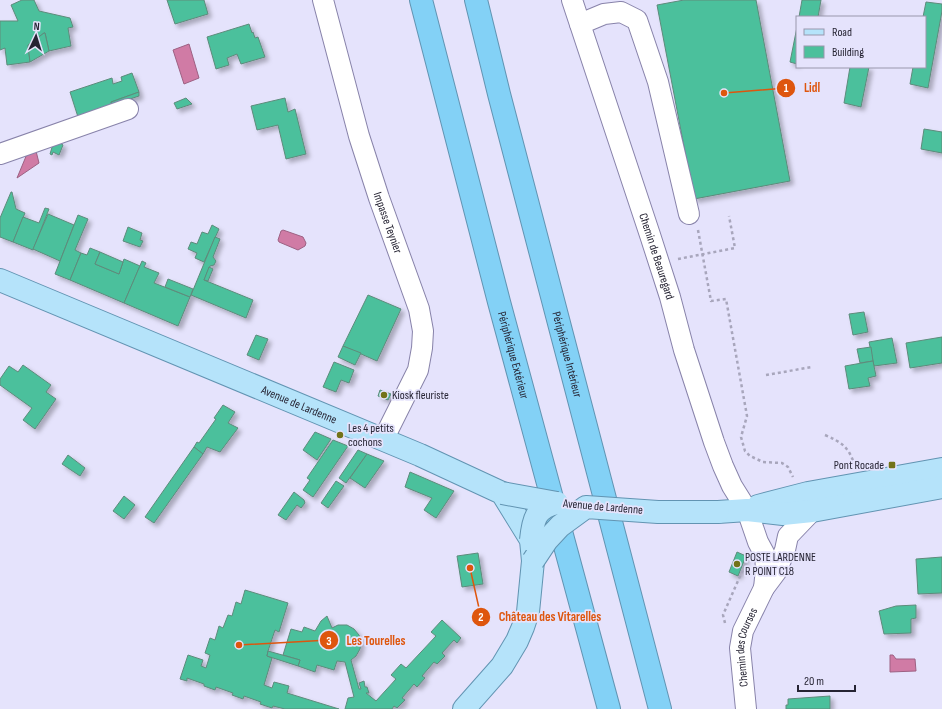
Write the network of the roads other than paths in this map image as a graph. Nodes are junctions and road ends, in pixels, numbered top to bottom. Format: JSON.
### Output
{"nodes":[{"id":1,"x":323,"y":0,"type":"edge"},
{"id":2,"x":421,"y":0,"type":"edge"},
{"id":3,"x":476,"y":0,"type":"edge"},
{"id":4,"x":572,"y":0,"type":"edge"},
{"id":5,"x":580,"y":24,"type":"junction"},
{"id":6,"x":128,"y":109,"type":"dead end"},
{"id":7,"x":0,"y":154,"type":"edge"},
{"id":8,"x":693,"y":220,"type":"road end"},
{"id":9,"x":0,"y":280,"type":"edge"},
{"id":10,"x":383,"y":440,"type":"junction"},
{"id":11,"x":942,"y":469,"type":"edge"},
{"id":12,"x":942,"y":487,"type":"edge"},
{"id":13,"x":502,"y":493,"type":"junction"},
{"id":14,"x":806,"y":494,"type":"junction"},
{"id":15,"x":557,"y":504,"type":"junction"},
{"id":16,"x":586,"y":507,"type":"junction"},
{"id":17,"x":755,"y":507,"type":"junction"},
{"id":18,"x":783,"y":514,"type":"junction"},
{"id":19,"x":788,"y":536,"type":"junction"},
{"id":20,"x":532,"y":551,"type":"junction"},
{"id":21,"x":764,"y":588,"type":"junction"},
{"id":22,"x":464,"y":709,"type":"edge"},
{"id":23,"x":609,"y":709,"type":"edge"},
{"id":24,"x":660,"y":709,"type":"edge"},
{"id":25,"x":746,"y":709,"type":"edge"}],
"edges":[{"from":1,"to":10,"type":"street","name":"Impasse Teynier"},
{"from":2,"to":23,"type":"highway","name":"Périphérique Extérieur"},
{"from":3,"to":24,"type":"highway","name":"Périphérique Intérieur"},
{"from":4,"to":5,"type":"street","name":"Chemin de Beauregard"},
{"from":5,"to":8,"type":"street"},
{"from":5,"to":17,"type":"street","name":"Chemin de Beauregard"},
{"from":6,"to":7,"type":"street"},
{"from":9,"to":10,"type":"main road","name":"Avenue de Lardenne"},
{"from":10,"to":13,"type":"main road","name":"Avenue de Lardenne"},
{"from":11,"to":14,"type":"main road","name":"Avenue de Lardenne"},
{"from":12,"to":14,"type":"main road","name":"Avenue de Lardenne"},
{"from":13,"to":15,"type":"main road","name":"Avenue de Lardenne","bridge":true},
{"from":13,"to":20,"type":"main road"},
{"from":14,"to":17,"type":"main road","name":"Avenue de Lardenne"},
{"from":14,"to":18,"type":"main road","name":"Avenue de Lardenne"},
{"from":14,"to":19,"type":"street","name":"Chemin des Courses"},
{"from":15,"to":16,"type":"main road","name":"Avenue de Lardenne"},
{"from":15,"to":20,"type":"main road","bridge":true},
{"from":16,"to":17,"type":"main road","name":"Avenue de Lardenne","bridge":true},
{"from":16,"to":20,"type":"main road","bridge":true},
{"from":17,"to":18,"type":"main road","name":"Avenue de Lardenne"},
{"from":17,"to":21,"type":"street","name":"Chemin des Courses"},
{"from":18,"to":19,"type":"street"},
{"from":19,"to":21,"type":"street","name":"Chemin des Courses"},
{"from":20,"to":22,"type":"main road"},
{"from":21,"to":25,"type":"street","name":"Chemin des Courses"}]}
